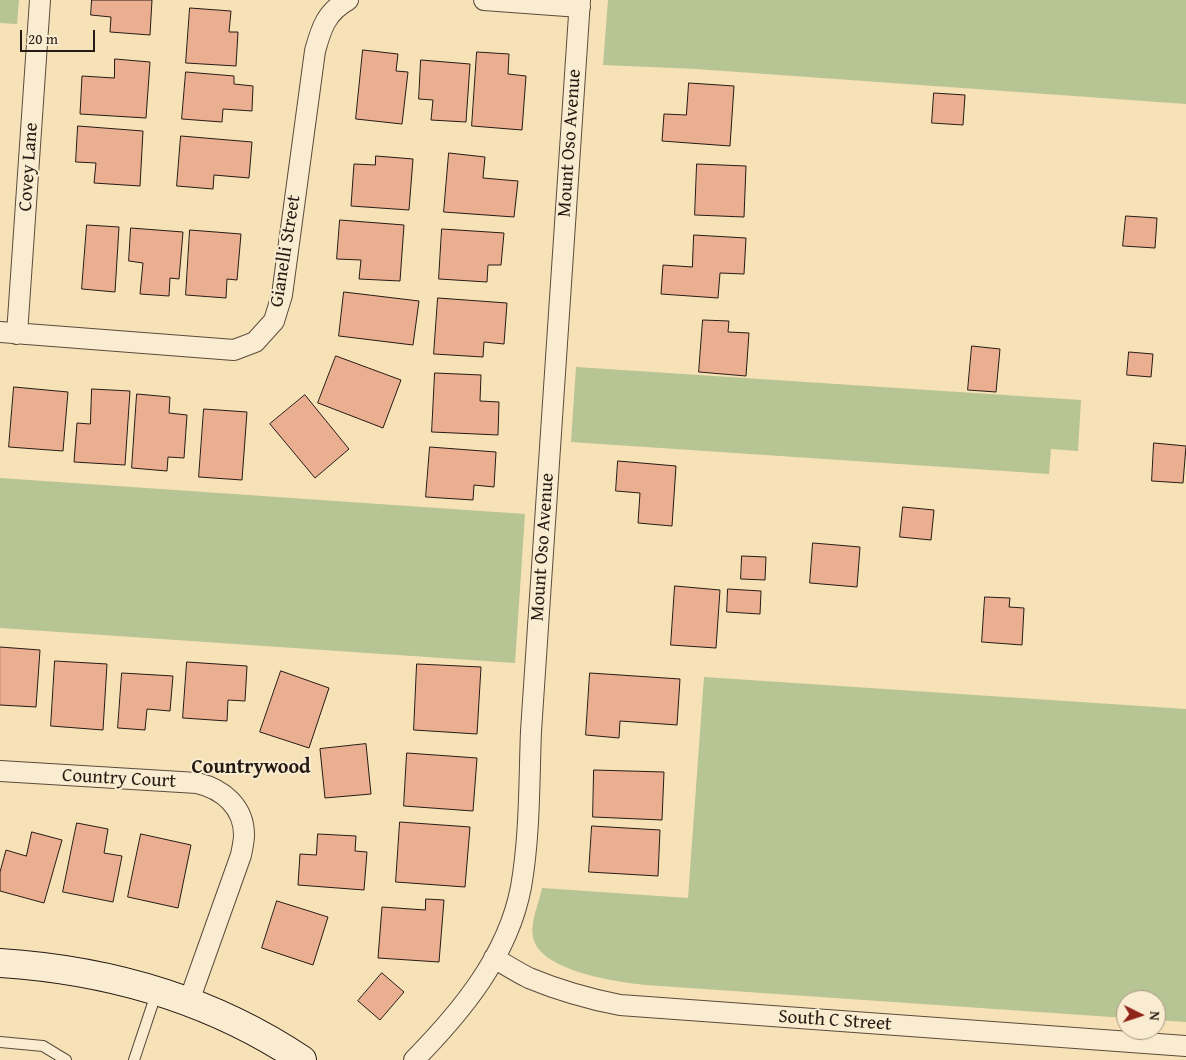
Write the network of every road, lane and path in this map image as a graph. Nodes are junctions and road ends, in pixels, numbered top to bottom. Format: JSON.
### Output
{"nodes":[{"id":1,"x":40,"y":0,"type":"edge"},
{"id":2,"x":348,"y":0,"type":"edge"},
{"id":3,"x":484,"y":0,"type":"edge"},
{"id":4,"x":580,"y":3,"type":"edge"},
{"id":5,"x":9,"y":333,"type":"edge"},
{"id":6,"x":0,"y":771,"type":"edge"},
{"id":7,"x":494,"y":958,"type":"junction"},
{"id":8,"x":0,"y":963,"type":"edge"},
{"id":9,"x":157,"y":990,"type":"junction"},
{"id":10,"x":189,"y":1001,"type":"junction"},
{"id":11,"x":0,"y":1042,"type":"edge"},
{"id":12,"x":1186,"y":1046,"type":"edge"},
{"id":13,"x":66,"y":1060,"type":"edge"},
{"id":14,"x":134,"y":1060,"type":"edge"},
{"id":15,"x":302,"y":1060,"type":"edge"},
{"id":16,"x":414,"y":1060,"type":"edge"}],
"edges":[{"from":1,"to":5,"type":"street","name":"Covey Lane"},
{"from":2,"to":5,"type":"street","name":"Gianelli Street"},
{"from":3,"to":4,"type":"street"},
{"from":4,"to":7,"type":"street","name":"Mount Oso Avenue"},
{"from":6,"to":10,"type":"street","name":"Country Court"},
{"from":7,"to":12,"type":"street","name":"South C Street"},
{"from":7,"to":16,"type":"street","name":"Mount Oso Avenue"},
{"from":8,"to":9,"type":"street"},
{"from":9,"to":10,"type":"street"},
{"from":9,"to":14,"type":"lane"},
{"from":10,"to":15,"type":"street"},
{"from":11,"to":13,"type":"lane"}]}
